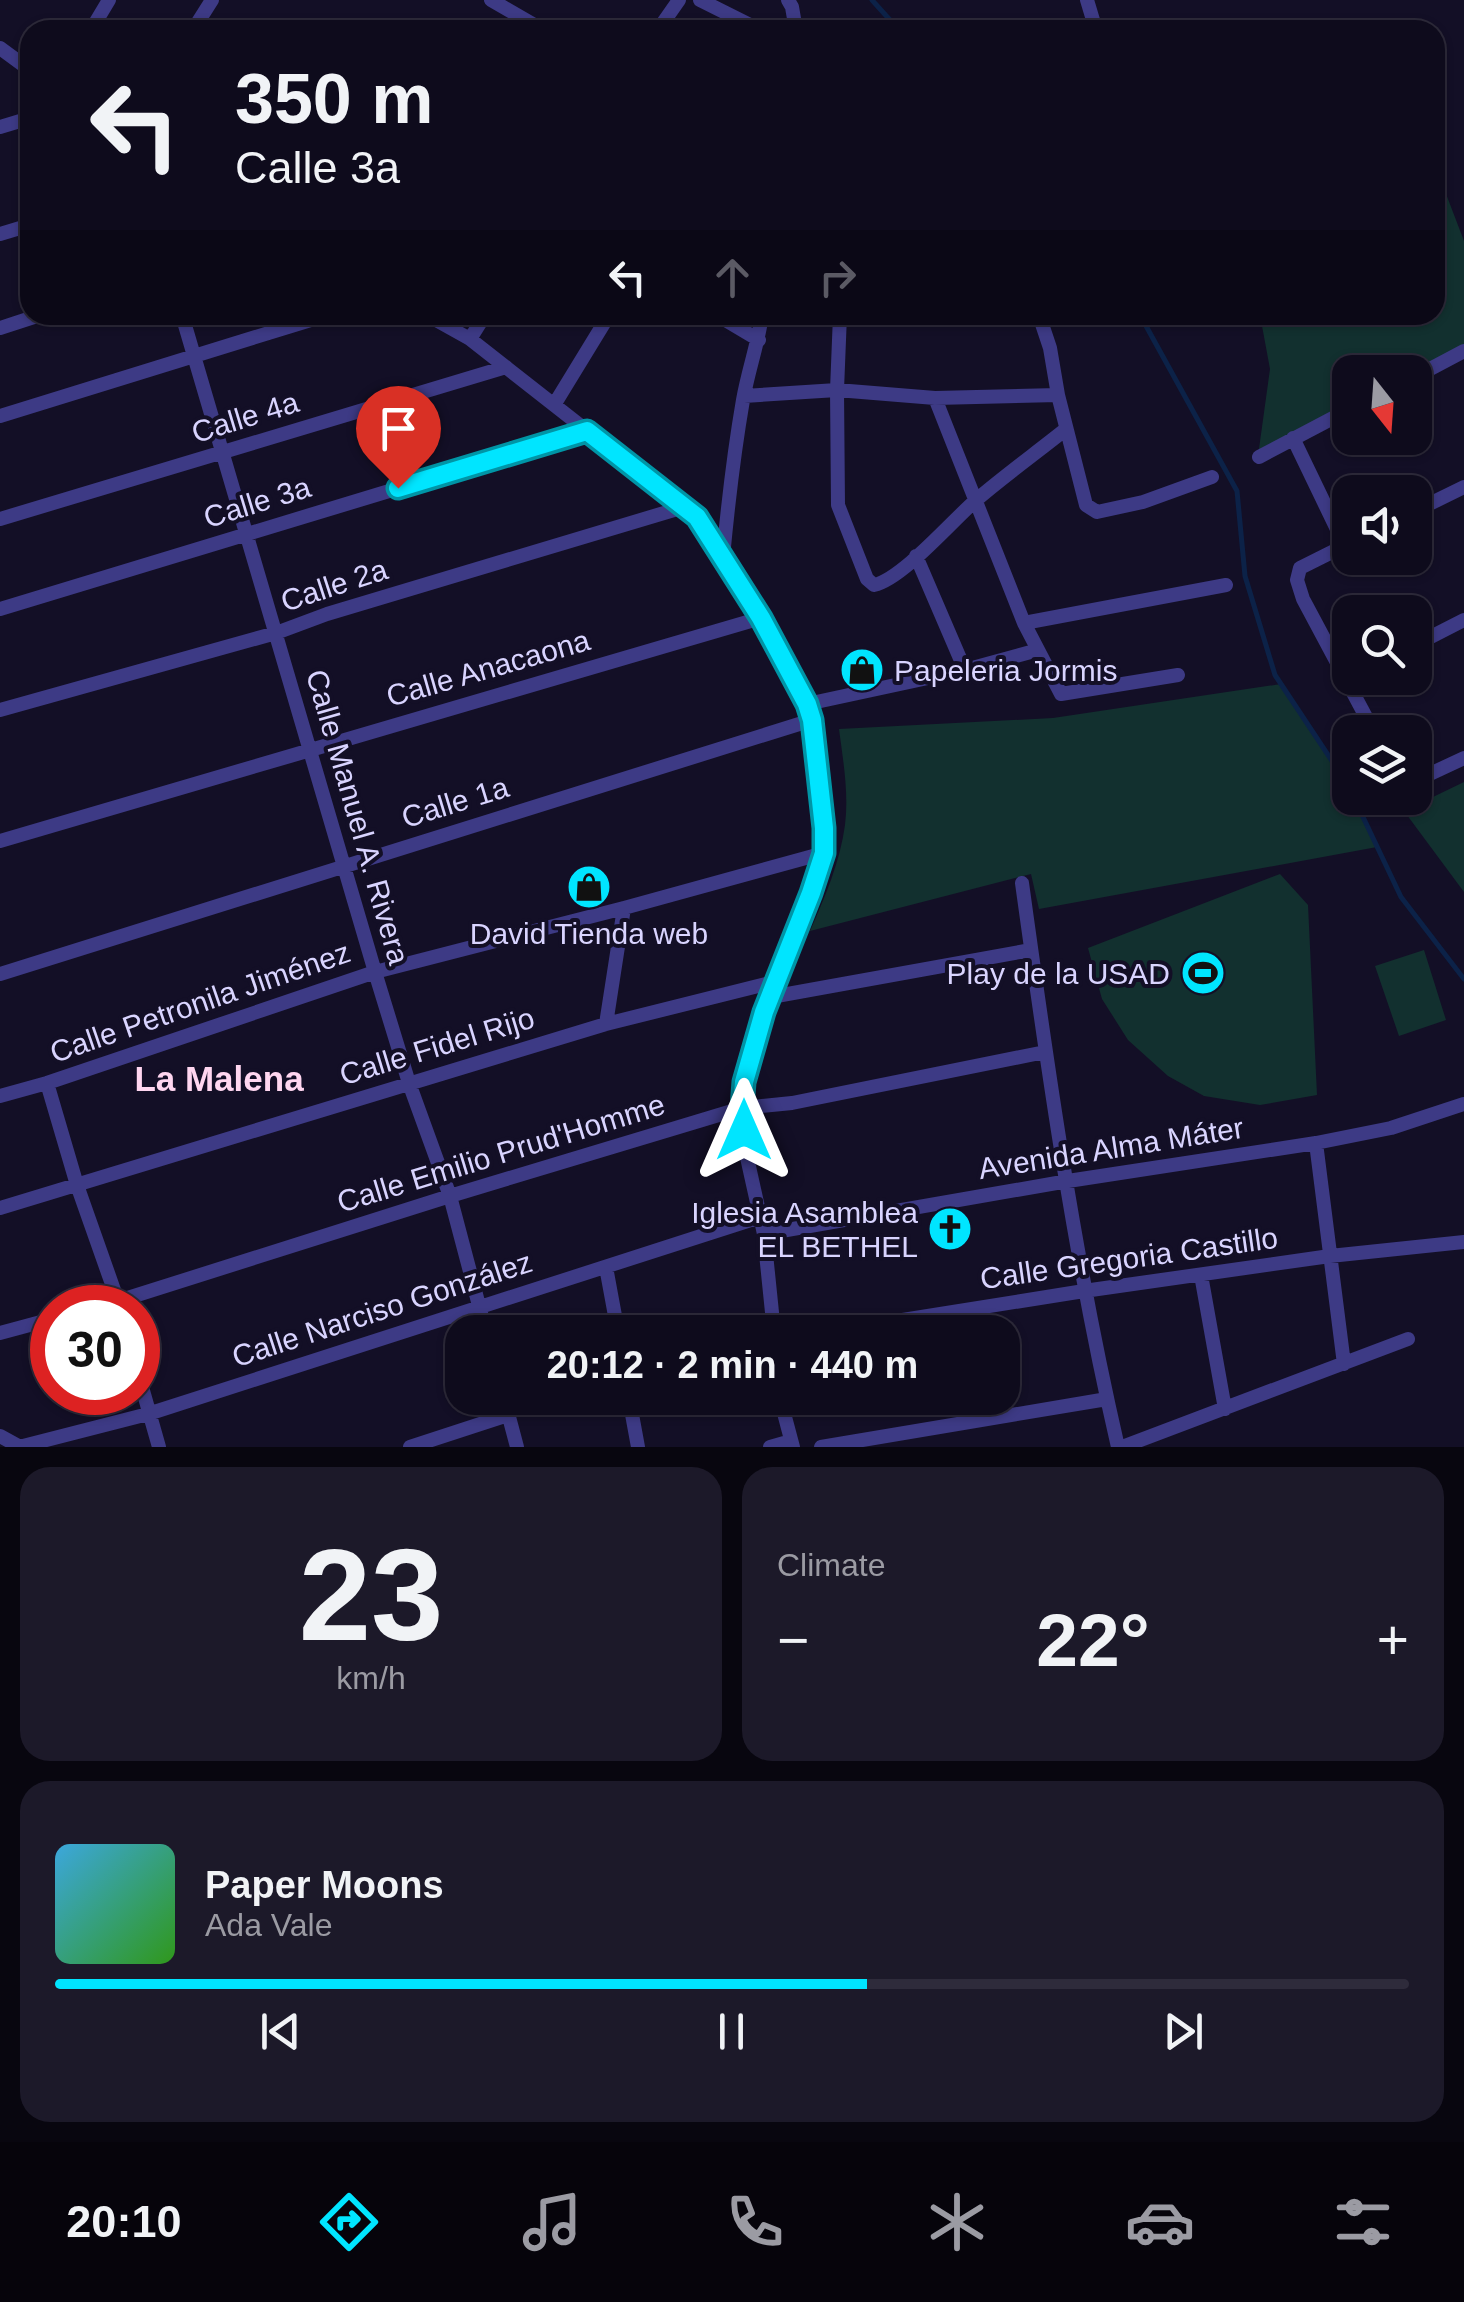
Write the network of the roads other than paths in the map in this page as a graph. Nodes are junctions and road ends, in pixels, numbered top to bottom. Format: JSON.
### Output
{"nodes":[{"id":1,"x":491,"y":0,"type":"edge"},
{"id":2,"x":700,"y":0,"type":"edge"},
{"id":3,"x":526,"y":20,"type":"edge"},
{"id":4,"x":740,"y":20,"type":"edge"},
{"id":5,"x":185,"y":325,"type":"edge"},
{"id":6,"x":295,"y":325,"type":"edge"},
{"id":7,"x":444,"y":325,"type":"edge"},
{"id":8,"x":479,"y":325,"type":"edge"},
{"id":9,"x":603,"y":325,"type":"edge"},
{"id":10,"x":734,"y":325,"type":"edge"},
{"id":11,"x":761,"y":325,"type":"edge"},
{"id":12,"x":840,"y":325,"type":"edge"},
{"id":13,"x":1043,"y":325,"type":"edge"},
{"id":14,"x":470,"y":340,"type":"junction"},
{"id":15,"x":759,"y":340,"type":"junction"},
{"id":16,"x":1464,"y":351,"type":"edge"},
{"id":17,"x":194,"y":356,"type":"junction"},
{"id":18,"x":506,"y":368,"type":"junction"},
{"id":19,"x":1432,"y":368,"type":"edge"},
{"id":20,"x":838,"y":390,"type":"junction"},
{"id":21,"x":1058,"y":395,"type":"junction"},
{"id":22,"x":744,"y":396,"type":"junction"},
{"id":23,"x":936,"y":398,"type":"junction"},
{"id":24,"x":554,"y":405,"type":"junction"},
{"id":25,"x":0,"y":416,"type":"edge"},
{"id":26,"x":1332,"y":418,"type":"edge"},
{"id":27,"x":1066,"y":429,"type":"junction"},
{"id":28,"x":587,"y":431,"type":"junction"},
{"id":29,"x":1293,"y":438,"type":"junction"},
{"id":30,"x":222,"y":452,"type":"junction"},
{"id":31,"x":1259,"y":457,"type":"dead end"},
{"id":32,"x":1212,"y":477,"type":"dead end"},
{"id":33,"x":1464,"y":487,"type":"edge"},
{"id":34,"x":976,"y":500,"type":"junction"},
{"id":35,"x":1432,"y":503,"type":"edge"},
{"id":36,"x":684,"y":507,"type":"junction"},
{"id":37,"x":1332,"y":515,"type":"edge"},
{"id":38,"x":0,"y":519,"type":"edge"},
{"id":39,"x":246,"y":534,"type":"junction"},
{"id":40,"x":1332,"y":552,"type":"edge"},
{"id":41,"x":916,"y":556,"type":"junction"},
{"id":42,"x":723,"y":558,"type":"junction"},
{"id":43,"x":1226,"y":585,"type":"dead end"},
{"id":44,"x":0,"y":609,"type":"edge"},
{"id":45,"x":761,"y":618,"type":"junction"},
{"id":46,"x":1464,"y":620,"type":"edge"},
{"id":47,"x":1024,"y":623,"type":"junction"},
{"id":48,"x":276,"y":633,"type":"junction"},
{"id":49,"x":1432,"y":637,"type":"edge"},
{"id":50,"x":1332,"y":648,"type":"edge"},
{"id":51,"x":1038,"y":650,"type":"junction"},
{"id":52,"x":965,"y":670,"type":"junction"},
{"id":53,"x":1178,"y":675,"type":"dead end"},
{"id":54,"x":807,"y":704,"type":"junction"},
{"id":55,"x":0,"y":710,"type":"edge"},
{"id":56,"x":812,"y":720,"type":"junction"},
{"id":57,"x":308,"y":749,"type":"junction"},
{"id":58,"x":1464,"y":758,"type":"edge"},
{"id":59,"x":1432,"y":774,"type":"edge"},
{"id":60,"x":0,"y":841,"type":"edge"},
{"id":61,"x":824,"y":853,"type":"junction"},
{"id":62,"x":343,"y":866,"type":"junction"},
{"id":63,"x":1022,"y":882,"type":"dead end"},
{"id":64,"x":624,"y":908,"type":"junction"},
{"id":65,"x":1031,"y":950,"type":"junction"},
{"id":66,"x":375,"y":972,"type":"junction"},
{"id":67,"x":0,"y":974,"type":"edge"},
{"id":68,"x":778,"y":981,"type":"junction"},
{"id":69,"x":771,"y":998,"type":"junction"},
{"id":70,"x":606,"y":1024,"type":"junction"},
{"id":71,"x":1045,"y":1052,"type":"junction"},
{"id":72,"x":47,"y":1082,"type":"junction"},
{"id":73,"x":409,"y":1082,"type":"junction"},
{"id":74,"x":0,"y":1096,"type":"edge"},
{"id":75,"x":1464,"y":1104,"type":"edge"},
{"id":76,"x":742,"y":1108,"type":"junction"},
{"id":77,"x":1316,"y":1143,"type":"junction"},
{"id":78,"x":1068,"y":1181,"type":"junction"},
{"id":79,"x":77,"y":1185,"type":"junction"},
{"id":80,"x":450,"y":1196,"type":"junction"},
{"id":81,"x":0,"y":1208,"type":"edge"},
{"id":82,"x":760,"y":1217,"type":"junction"},
{"id":83,"x":764,"y":1234,"type":"junction"},
{"id":84,"x":1464,"y":1242,"type":"edge"},
{"id":85,"x":1330,"y":1256,"type":"junction"},
{"id":86,"x":606,"y":1267,"type":"junction"},
{"id":87,"x":1201,"y":1275,"type":"junction"},
{"id":88,"x":112,"y":1285,"type":"edge"},
{"id":89,"x":160,"y":1291,"type":"edge"},
{"id":90,"x":1084,"y":1291,"type":"junction"},
{"id":91,"x":479,"y":1306,"type":"junction"},
{"id":92,"x":481,"y":1315,"type":"edge"},
{"id":93,"x":615,"y":1315,"type":"edge"},
{"id":94,"x":772,"y":1315,"type":"edge"},
{"id":95,"x":934,"y":1315,"type":"edge"},
{"id":96,"x":30,"y":1325,"type":"edge"},
{"id":97,"x":0,"y":1333,"type":"edge"},
{"id":98,"x":1408,"y":1339,"type":"dead end"},
{"id":99,"x":1344,"y":1364,"type":"junction"},
{"id":100,"x":1107,"y":1399,"type":"junction"},
{"id":101,"x":160,"y":1410,"type":"edge"},
{"id":102,"x":1225,"y":1410,"type":"junction"},
{"id":103,"x":144,"y":1415,"type":"edge"},
{"id":104,"x":148,"y":1415,"type":"edge"},
{"id":105,"x":508,"y":1415,"type":"joint"},
{"id":106,"x":632,"y":1415,"type":"edge"},
{"id":107,"x":782,"y":1415,"type":"edge"},
{"id":108,"x":0,"y":1436,"type":"edge"},
{"id":109,"x":792,"y":1444,"type":"edge"},
{"id":110,"x":19,"y":1447,"type":"edge"},
{"id":111,"x":159,"y":1447,"type":"edge"},
{"id":112,"x":410,"y":1447,"type":"edge"},
{"id":113,"x":517,"y":1447,"type":"edge"},
{"id":114,"x":638,"y":1447,"type":"edge"},
{"id":115,"x":770,"y":1447,"type":"edge"},
{"id":116,"x":821,"y":1447,"type":"edge"},
{"id":117,"x":1120,"y":1447,"type":"edge"}],
"edges":[{"from":1,"to":3,"type":"street"},
{"from":2,"to":4,"type":"street"},
{"from":5,"to":17,"type":"street","name":"Calle Manuel A. Rivera"},
{"from":6,"to":17,"type":"street"},
{"from":7,"to":14,"type":"street"},
{"from":8,"to":14,"type":"street"},
{"from":9,"to":24,"type":"street"},
{"from":10,"to":15,"type":"street"},
{"from":11,"to":15,"type":"street"},
{"from":12,"to":20,"type":"street"},
{"from":13,"to":21,"type":"street"},
{"from":14,"to":18,"type":"street"},
{"from":15,"to":22,"type":"street"},
{"from":16,"to":19,"type":"street"},
{"from":17,"to":25,"type":"street"},
{"from":17,"to":30,"type":"street","name":"Calle Manuel A. Rivera"},
{"from":18,"to":24,"type":"street"},
{"from":18,"to":30,"type":"street","name":"Calle 4a"},
{"from":20,"to":22,"type":"street"},
{"from":20,"to":23,"type":"street"},
{"from":20,"to":41,"type":"street"},
{"from":21,"to":23,"type":"street"},
{"from":21,"to":27,"type":"street"},
{"from":22,"to":42,"type":"street"},
{"from":23,"to":34,"type":"street"},
{"from":24,"to":28,"type":"street"},
{"from":26,"to":29,"type":"street"},
{"from":27,"to":32,"type":"street"},
{"from":27,"to":34,"type":"street"},
{"from":28,"to":36,"type":"street"},
{"from":28,"to":39,"type":"street","name":"Calle 3a"},
{"from":29,"to":31,"type":"street"},
{"from":29,"to":37,"type":"street"},
{"from":30,"to":38,"type":"street","name":"Calle 4a"},
{"from":30,"to":39,"type":"street","name":"Calle Manuel A. Rivera"},
{"from":33,"to":35,"type":"street"},
{"from":34,"to":41,"type":"street"},
{"from":34,"to":47,"type":"street"},
{"from":36,"to":42,"type":"street"},
{"from":36,"to":48,"type":"street","name":"Calle 2a"},
{"from":39,"to":44,"type":"street","name":"Calle 3a"},
{"from":39,"to":48,"type":"street","name":"Calle Manuel A. Rivera"},
{"from":40,"to":50,"type":"street"},
{"from":41,"to":52,"type":"street"},
{"from":42,"to":45,"type":"street"},
{"from":43,"to":47,"type":"street"},
{"from":45,"to":54,"type":"street"},
{"from":45,"to":57,"type":"street","name":"Calle Anacaona"},
{"from":46,"to":49,"type":"street"},
{"from":47,"to":51,"type":"street"},
{"from":48,"to":55,"type":"street","name":"Calle 2a"},
{"from":48,"to":57,"type":"street","name":"Calle Manuel A. Rivera"},
{"from":51,"to":52,"type":"street"},
{"from":51,"to":53,"type":"street"},
{"from":52,"to":54,"type":"street"},
{"from":54,"to":56,"type":"street"},
{"from":56,"to":61,"type":"street"},
{"from":56,"to":62,"type":"street","name":"Calle 1a"},
{"from":57,"to":60,"type":"street","name":"Calle Anacaona"},
{"from":57,"to":62,"type":"street","name":"Calle Manuel A. Rivera"},
{"from":58,"to":59,"type":"street"},
{"from":61,"to":64,"type":"street","name":"Calle Petronila Jiménez"},
{"from":61,"to":68,"type":"street"},
{"from":62,"to":66,"type":"street","name":"Calle Manuel A. Rivera"},
{"from":62,"to":67,"type":"street","name":"Calle 1a"},
{"from":63,"to":65,"type":"street"},
{"from":64,"to":66,"type":"street","name":"Calle Petronila Jiménez"},
{"from":64,"to":70,"type":"street"},
{"from":65,"to":69,"type":"street"},
{"from":65,"to":71,"type":"street"},
{"from":66,"to":72,"type":"street","name":"Calle Petronila Jiménez"},
{"from":66,"to":73,"type":"street","name":"Calle Manuel A. Rivera"},
{"from":68,"to":69,"type":"street"},
{"from":68,"to":70,"type":"street","name":"Calle Fidel Rijo"},
{"from":69,"to":76,"type":"street"},
{"from":70,"to":73,"type":"street","name":"Calle Fidel Rijo"},
{"from":71,"to":76,"type":"street","name":"Calle Emilio Prud'Homme"},
{"from":71,"to":78,"type":"street"},
{"from":72,"to":74,"type":"street","name":"Calle Petronila Jiménez"},
{"from":72,"to":79,"type":"street"},
{"from":73,"to":79,"type":"street","name":"Calle Fidel Rijo"},
{"from":73,"to":80,"type":"street","name":"Calle Manuel A. Rivera"},
{"from":75,"to":77,"type":"street","name":"Avenida Alma Máter"},
{"from":76,"to":80,"type":"street","name":"Calle Emilio Prud'Homme"},
{"from":76,"to":82,"type":"street"},
{"from":77,"to":78,"type":"street","name":"Avenida Alma Máter"},
{"from":77,"to":85,"type":"street"},
{"from":78,"to":83,"type":"street","name":"Avenida Alma Máter"},
{"from":78,"to":90,"type":"street"},
{"from":79,"to":81,"type":"street","name":"Calle Fidel Rijo"},
{"from":79,"to":88,"type":"street"},
{"from":80,"to":89,"type":"street","name":"Calle Emilio Prud'Homme"},
{"from":80,"to":91,"type":"street","name":"Calle Manuel A. Rivera"},
{"from":82,"to":83,"type":"street"},
{"from":82,"to":86,"type":"street","name":"Calle Narciso González"},
{"from":83,"to":94,"type":"street"},
{"from":84,"to":85,"type":"street","name":"Calle Gregoria Castillo"},
{"from":85,"to":87,"type":"street","name":"Calle Gregoria Castillo"},
{"from":85,"to":99,"type":"street"},
{"from":86,"to":91,"type":"street","name":"Calle Narciso González"},
{"from":86,"to":93,"type":"street"},
{"from":87,"to":90,"type":"street","name":"Calle Gregoria Castillo"},
{"from":87,"to":102,"type":"street"},
{"from":90,"to":95,"type":"street","name":"Calle Gregoria Castillo"},
{"from":90,"to":100,"type":"street"},
{"from":91,"to":92,"type":"street","name":"Calle Manuel A. Rivera"},
{"from":91,"to":101,"type":"street","name":"Calle Narciso González"},
{"from":96,"to":97,"type":"street"},
{"from":98,"to":99,"type":"street"},
{"from":99,"to":102,"type":"street"},
{"from":100,"to":116,"type":"street"},
{"from":100,"to":117,"type":"street"},
{"from":102,"to":117,"type":"street"},
{"from":103,"to":110,"type":"street","name":"Calle Narciso González"},
{"from":104,"to":111,"type":"street"},
{"from":105,"to":112,"type":"street"},
{"from":105,"to":113,"type":"street"},
{"from":106,"to":114,"type":"street"},
{"from":107,"to":109,"type":"street"},
{"from":108,"to":110,"type":"street"},
{"from":109,"to":115,"type":"street"}]}
